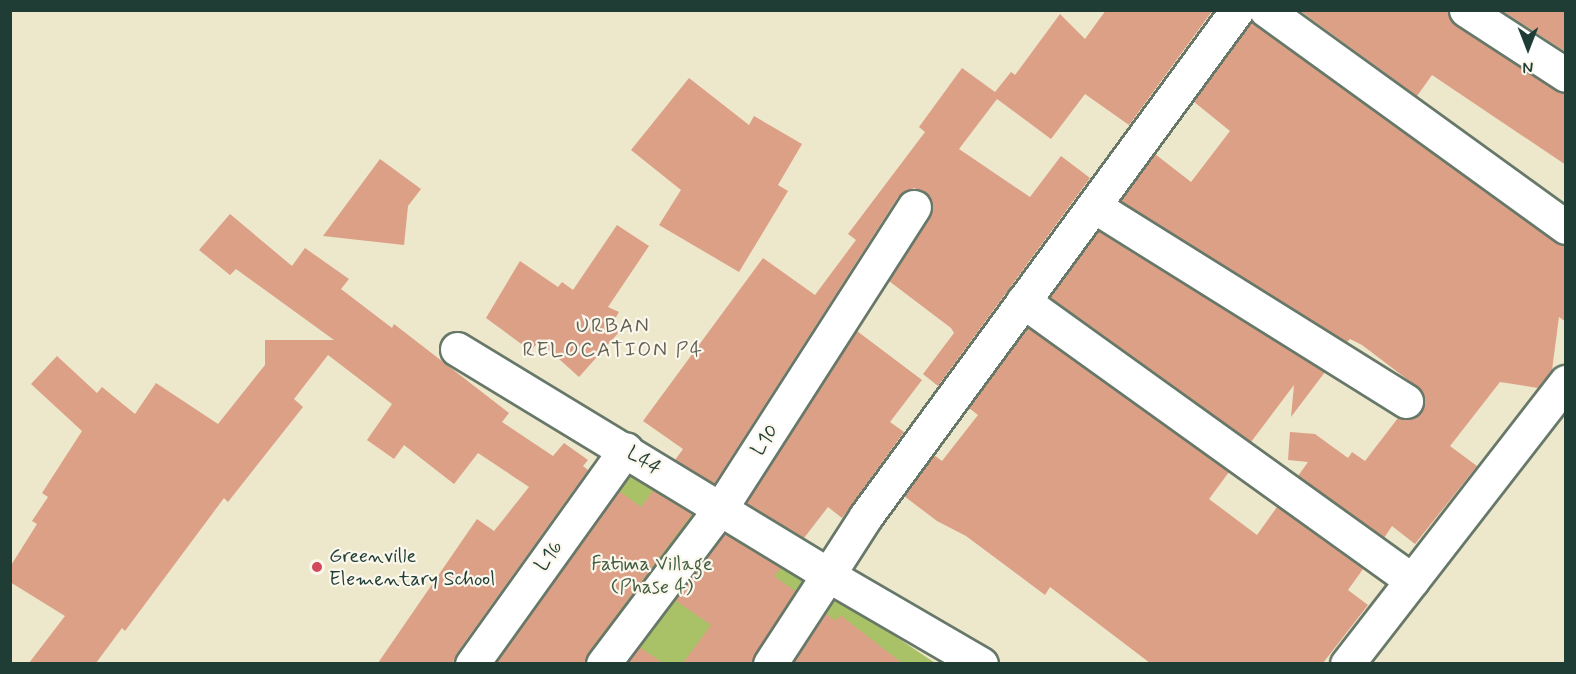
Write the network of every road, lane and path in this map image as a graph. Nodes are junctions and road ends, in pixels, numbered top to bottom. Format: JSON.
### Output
{"nodes":[{"id":1,"x":1237,"y":10,"type":"edge"},
{"id":2,"x":1266,"y":10,"type":"edge"},
{"id":3,"x":1466,"y":10,"type":"edge"},
{"id":4,"x":1566,"y":75,"type":"edge"},
{"id":5,"x":1094,"y":206,"type":"junction"},
{"id":6,"x":914,"y":207,"type":"dead end"},
{"id":7,"x":1566,"y":227,"type":"edge"},
{"id":8,"x":1023,"y":301,"type":"junction"},
{"id":9,"x":457,"y":349,"type":"dead end"},
{"id":10,"x":1566,"y":382,"type":"edge"},
{"id":11,"x":1406,"y":401,"type":"dead end"},
{"id":12,"x":626,"y":449,"type":"junction"},
{"id":13,"x":720,"y":509,"type":"junction"},
{"id":14,"x":828,"y":575,"type":"junction"},
{"id":15,"x":1413,"y":581,"type":"junction"},
{"id":16,"x":472,"y":663,"type":"edge"},
{"id":17,"x":603,"y":663,"type":"edge"},
{"id":18,"x":770,"y":663,"type":"edge"},
{"id":19,"x":981,"y":663,"type":"edge"},
{"id":20,"x":1347,"y":663,"type":"edge"}],
"edges":[{"from":1,"to":5,"type":"street"},
{"from":2,"to":7,"type":"street"},
{"from":3,"to":4,"type":"street"},
{"from":5,"to":8,"type":"street"},
{"from":5,"to":11,"type":"street"},
{"from":6,"to":13,"type":"street","name":"L10"},
{"from":8,"to":14,"type":"street"},
{"from":8,"to":15,"type":"street"},
{"from":9,"to":12,"type":"street","name":"L44"},
{"from":10,"to":15,"type":"street"},
{"from":12,"to":13,"type":"street","name":"L44"},
{"from":12,"to":16,"type":"street","name":"L16"},
{"from":13,"to":14,"type":"street","name":"L44"},
{"from":13,"to":17,"type":"street","name":"L10"},
{"from":14,"to":18,"type":"street"},
{"from":14,"to":19,"type":"street","name":"L44"},
{"from":15,"to":20,"type":"street"}]}
